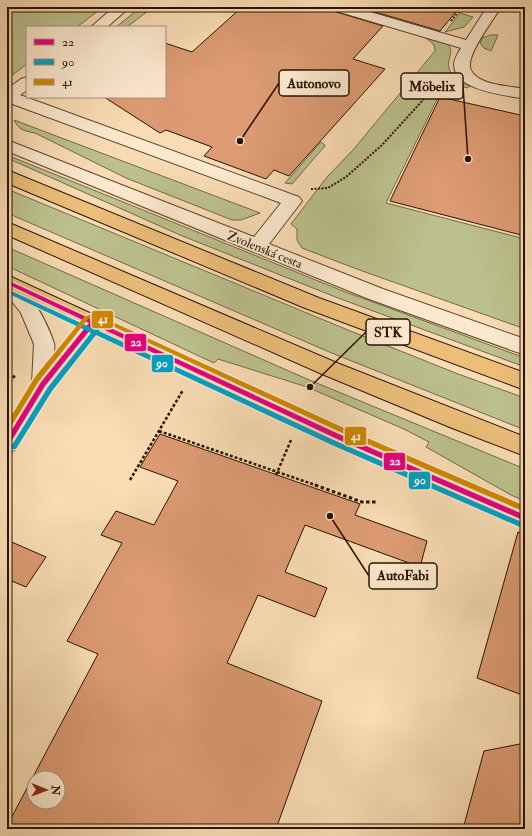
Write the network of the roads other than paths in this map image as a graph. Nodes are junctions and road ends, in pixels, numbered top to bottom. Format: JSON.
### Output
{"nodes":[{"id":1,"x":123,"y":7,"type":"edge"},
{"id":2,"x":338,"y":7,"type":"edge"},
{"id":3,"x":494,"y":7,"type":"edge"},
{"id":4,"x":99,"y":26,"type":"edge"},
{"id":5,"x":470,"y":46,"type":"junction"},
{"id":6,"x":26,"y":83,"type":"edge"},
{"id":7,"x":525,"y":94,"type":"edge"},
{"id":8,"x":8,"y":97,"type":"edge"},
{"id":9,"x":7,"y":145,"type":"edge"},
{"id":10,"x":7,"y":176,"type":"edge"},
{"id":11,"x":7,"y":228,"type":"edge"},
{"id":12,"x":257,"y":246,"type":"junction"},
{"id":13,"x":7,"y":282,"type":"edge"},
{"id":14,"x":92,"y":323,"type":"junction"},
{"id":15,"x":525,"y":347,"type":"edge"},
{"id":16,"x":525,"y":382,"type":"edge"},
{"id":17,"x":43,"y":384,"type":"junction"},
{"id":18,"x":7,"y":443,"type":"edge"},
{"id":19,"x":525,"y":447,"type":"edge"},
{"id":20,"x":525,"y":518,"type":"edge"}],
"edges":[{"from":1,"to":4,"type":"street"},
{"from":2,"to":5,"type":"street"},
{"from":3,"to":5,"type":"street"},
{"from":5,"to":7,"type":"street"},
{"from":6,"to":8,"type":"street"},
{"from":8,"to":12,"type":"street"},
{"from":9,"to":12,"type":"street","name":"Zvolenská cesta"},
{"from":10,"to":16,"type":"main road"},
{"from":11,"to":19,"type":"main road"},
{"from":12,"to":15,"type":"street","name":"Zvolenská cesta"},
{"from":13,"to":14,"type":"main road"},
{"from":13,"to":17,"type":"street"},
{"from":14,"to":17,"type":"street"},
{"from":14,"to":20,"type":"main road"},
{"from":17,"to":18,"type":"street"}]}
